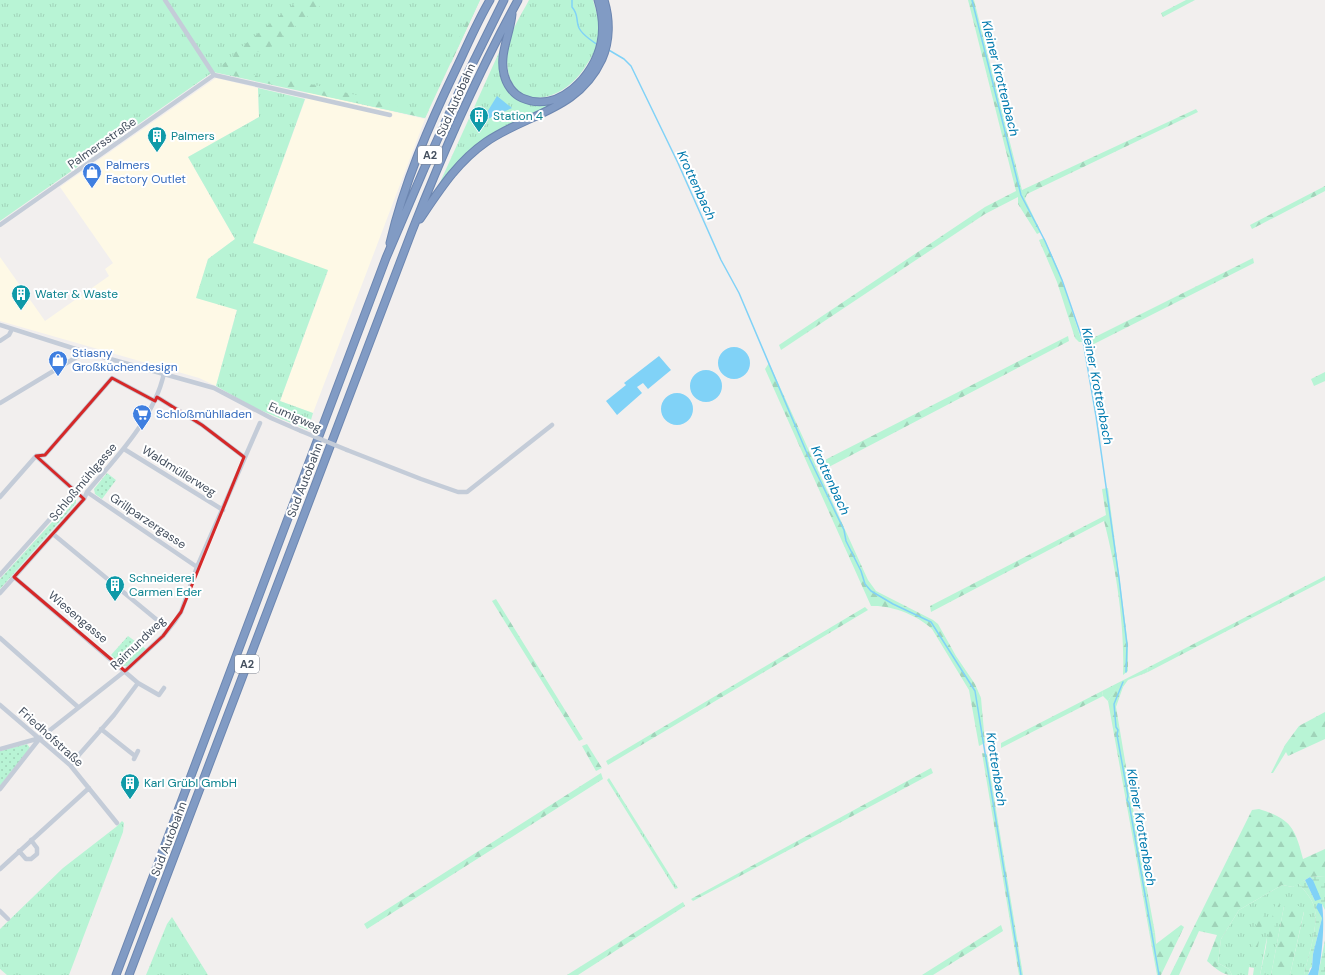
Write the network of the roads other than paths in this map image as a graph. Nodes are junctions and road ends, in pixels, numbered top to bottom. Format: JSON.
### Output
{"nodes":[{"id":1,"x":165,"y":0,"type":"edge"},
{"id":2,"x":487,"y":0,"type":"edge"},
{"id":3,"x":490,"y":0,"type":"edge"},
{"id":4,"x":504,"y":0,"type":"edge"},
{"id":5,"x":518,"y":0,"type":"edge"},
{"id":6,"x":598,"y":0,"type":"edge"},
{"id":7,"x":604,"y":0,"type":"edge"},
{"id":8,"x":513,"y":9,"type":"junction"},
{"id":9,"x":483,"y":12,"type":"junction"},
{"id":10,"x":605,"y":36,"type":"junction"},
{"id":11,"x":602,"y":51,"type":"junction"},
{"id":12,"x":214,"y":75,"type":"junction"},
{"id":13,"x":390,"y":116,"type":"dead end"},
{"id":14,"x":0,"y":226,"type":"edge"},
{"id":15,"x":412,"y":231,"type":"junction"},
{"id":16,"x":386,"y":258,"type":"junction"},
{"id":17,"x":0,"y":325,"type":"edge"},
{"id":18,"x":12,"y":329,"type":"junction"},
{"id":19,"x":0,"y":341,"type":"edge"},
{"id":20,"x":85,"y":352,"type":"junction"},
{"id":21,"x":164,"y":373,"type":"junction"},
{"id":22,"x":156,"y":399,"type":"junction"},
{"id":23,"x":0,"y":403,"type":"edge"},
{"id":24,"x":260,"y":422,"type":"dead end"},
{"id":25,"x":552,"y":425,"type":"dead end"},
{"id":26,"x":124,"y":449,"type":"junction"},
{"id":27,"x":36,"y":456,"type":"junction"},
{"id":28,"x":244,"y":457,"type":"junction"},
{"id":29,"x":75,"y":491,"type":"junction"},
{"id":30,"x":87,"y":492,"type":"junction"},
{"id":31,"x":0,"y":497,"type":"edge"},
{"id":32,"x":84,"y":499,"type":"junction"},
{"id":33,"x":222,"y":510,"type":"junction"},
{"id":34,"x":53,"y":534,"type":"junction"},
{"id":35,"x":197,"y":567,"type":"junction"},
{"id":36,"x":0,"y":575,"type":"edge"},
{"id":37,"x":14,"y":577,"type":"junction"},
{"id":38,"x":0,"y":593,"type":"edge"},
{"id":39,"x":168,"y":629,"type":"junction"},
{"id":40,"x":0,"y":638,"type":"edge"},
{"id":41,"x":125,"y":671,"type":"junction"},
{"id":42,"x":138,"y":683,"type":"junction"},
{"id":43,"x":164,"y":688,"type":"dead end"},
{"id":44,"x":0,"y":705,"type":"edge"},
{"id":45,"x":78,"y":707,"type":"junction"},
{"id":46,"x":101,"y":729,"type":"junction"},
{"id":47,"x":40,"y":738,"type":"junction"},
{"id":48,"x":0,"y":749,"type":"edge"},
{"id":49,"x":138,"y":751,"type":"dead end"},
{"id":50,"x":70,"y":765,"type":"junction"},
{"id":51,"x":90,"y":788,"type":"junction"},
{"id":52,"x":0,"y":790,"type":"edge"},
{"id":53,"x":117,"y":823,"type":"dead end"},
{"id":54,"x":31,"y":840,"type":"junction"},
{"id":55,"x":19,"y":851,"type":"junction"},
{"id":56,"x":0,"y":869,"type":"edge"},
{"id":57,"x":0,"y":911,"type":"edge"},
{"id":58,"x":8,"y":919,"type":"dead end"},
{"id":59,"x":116,"y":975,"type":"edge"},
{"id":60,"x":129,"y":975,"type":"edge"}],
"edges":[{"from":1,"to":12,"type":"street"},
{"from":2,"to":9,"type":"highway"},
{"from":3,"to":9,"type":"highway"},
{"from":4,"to":16,"type":"highway","name":"Süd Autobahn","number":"A2"},
{"from":5,"to":8,"type":"highway","name":"Süd Autobahn","number":"A2"},
{"from":6,"to":10,"type":"highway"},
{"from":7,"to":10,"type":"highway"},
{"from":8,"to":11,"type":"highway"},
{"from":8,"to":15,"type":"highway","name":"Süd Autobahn","number":"A2"},
{"from":9,"to":16,"type":"highway"},
{"from":10,"to":11,"type":"highway"},
{"from":11,"to":15,"type":"highway"},
{"from":12,"to":13,"type":"street"},
{"from":12,"to":14,"type":"street","name":"Palmersstraße"},
{"from":15,"to":60,"type":"highway","name":"Süd Autobahn","number":"A2"},
{"from":16,"to":59,"type":"highway","name":"Süd Autobahn","number":"A2"},
{"from":17,"to":18,"type":"street","name":"Eumigweg"},
{"from":18,"to":19,"type":"street"},
{"from":18,"to":20,"type":"street","name":"Eumigweg"},
{"from":20,"to":21,"type":"street","name":"Eumigweg"},
{"from":20,"to":23,"type":"street"},
{"from":21,"to":22,"type":"street","name":"Schloßmühlgasse"},
{"from":21,"to":25,"type":"street","name":"Eumigweg","bridge":true},
{"from":22,"to":26,"type":"street","name":"Schloßmühlgasse"},
{"from":22,"to":27,"type":"street"},
{"from":22,"to":28,"type":"street"},
{"from":24,"to":28,"type":"street","name":"Raimundweg"},
{"from":26,"to":30,"type":"street","name":"Schloßmühlgasse"},
{"from":26,"to":33,"type":"street","name":"Waldmüllerweg"},
{"from":27,"to":29,"type":"street"},
{"from":27,"to":31,"type":"street"},
{"from":28,"to":33,"type":"street","name":"Raimundweg"},
{"from":29,"to":32,"type":"street"},
{"from":29,"to":36,"type":"street","name":"Schloßmühlgasse"},
{"from":30,"to":32,"type":"street","name":"Schloßmühlgasse"},
{"from":30,"to":35,"type":"street","name":"Grillparzergasse"},
{"from":32,"to":34,"type":"street","name":"Schloßmühlgasse"},
{"from":33,"to":35,"type":"street","name":"Raimundweg"},
{"from":34,"to":37,"type":"street","name":"Schloßmühlgasse"},
{"from":34,"to":39,"type":"street"},
{"from":35,"to":39,"type":"street","name":"Raimundweg"},
{"from":37,"to":38,"type":"street","name":"Schloßmühlgasse"},
{"from":37,"to":41,"type":"street","name":"Wiesengasse"},
{"from":39,"to":41,"type":"street","name":"Raimundweg"},
{"from":40,"to":45,"type":"street"},
{"from":41,"to":42,"type":"street","name":"Wiesengasse"},
{"from":41,"to":45,"type":"street","name":"Raimundweg"},
{"from":42,"to":43,"type":"street","name":"Wiesengasse"},
{"from":42,"to":46,"type":"street"},
{"from":44,"to":47,"type":"street","name":"Friedhofstraße"},
{"from":45,"to":47,"type":"street","name":"Raimundweg"},
{"from":46,"to":49,"type":"street"},
{"from":46,"to":50,"type":"street"},
{"from":47,"to":48,"type":"street"},
{"from":47,"to":50,"type":"street","name":"Friedhofstraße"},
{"from":47,"to":52,"type":"street"},
{"from":50,"to":51,"type":"street","name":"Friedhofstraße"},
{"from":51,"to":53,"type":"street","name":"Friedhofstraße"},
{"from":51,"to":54,"type":"street"},
{"from":54,"to":55,"type":"street"},
{"from":54,"to":55,"type":"street"},
{"from":55,"to":56,"type":"street"},
{"from":57,"to":58,"type":"street"}]}
